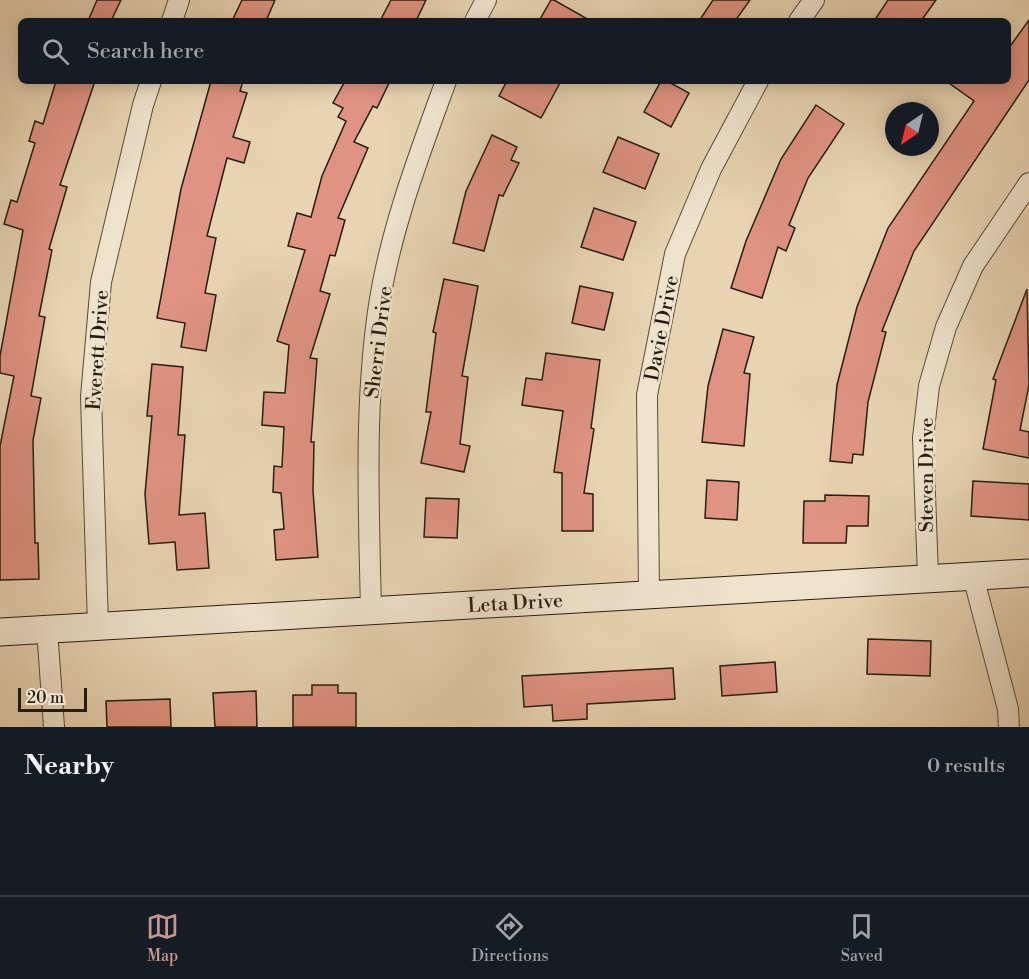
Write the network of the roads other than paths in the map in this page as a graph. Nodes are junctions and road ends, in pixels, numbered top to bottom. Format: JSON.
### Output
{"nodes":[{"id":1,"x":179,"y":0,"type":"edge"},
{"id":2,"x":486,"y":0,"type":"edge"},
{"id":3,"x":814,"y":0,"type":"edge"},
{"id":4,"x":173,"y":18,"type":"edge"},
{"id":5,"x":477,"y":18,"type":"edge"},
{"id":6,"x":801,"y":18,"type":"edge"},
{"id":7,"x":150,"y":84,"type":"edge"},
{"id":8,"x":445,"y":84,"type":"edge"},
{"id":9,"x":756,"y":84,"type":"edge"},
{"id":10,"x":1029,"y":183,"type":"edge"},
{"id":11,"x":1029,"y":573,"type":"edge"},
{"id":12,"x":973,"y":576,"type":"junction"},
{"id":13,"x":928,"y":577,"type":"junction"},
{"id":14,"x":649,"y":593,"type":"junction"},
{"id":15,"x":371,"y":612,"type":"junction"},
{"id":16,"x":98,"y":626,"type":"junction"},
{"id":17,"x":47,"y":629,"type":"junction"},
{"id":18,"x":0,"y":632,"type":"edge"},
{"id":19,"x":54,"y":727,"type":"edge"},
{"id":20,"x":1009,"y":727,"type":"edge"}],
"edges":[{"from":1,"to":4,"type":"street"},
{"from":2,"to":5,"type":"street"},
{"from":3,"to":6,"type":"street"},
{"from":7,"to":16,"type":"street","name":"Everett Drive"},
{"from":8,"to":15,"type":"street","name":"Sherri Drive"},
{"from":9,"to":14,"type":"street","name":"Davie Drive"},
{"from":10,"to":13,"type":"street","name":"Steven Drive"},
{"from":11,"to":12,"type":"street","name":"Leta Drive"},
{"from":12,"to":13,"type":"street","name":"Leta Drive"},
{"from":12,"to":20,"type":"street"},
{"from":13,"to":14,"type":"street","name":"Leta Drive"},
{"from":14,"to":15,"type":"street","name":"Leta Drive"},
{"from":15,"to":16,"type":"street","name":"Leta Drive"},
{"from":16,"to":17,"type":"street","name":"Leta Drive"},
{"from":17,"to":18,"type":"street","name":"Leta Drive"},
{"from":17,"to":19,"type":"street"}]}
